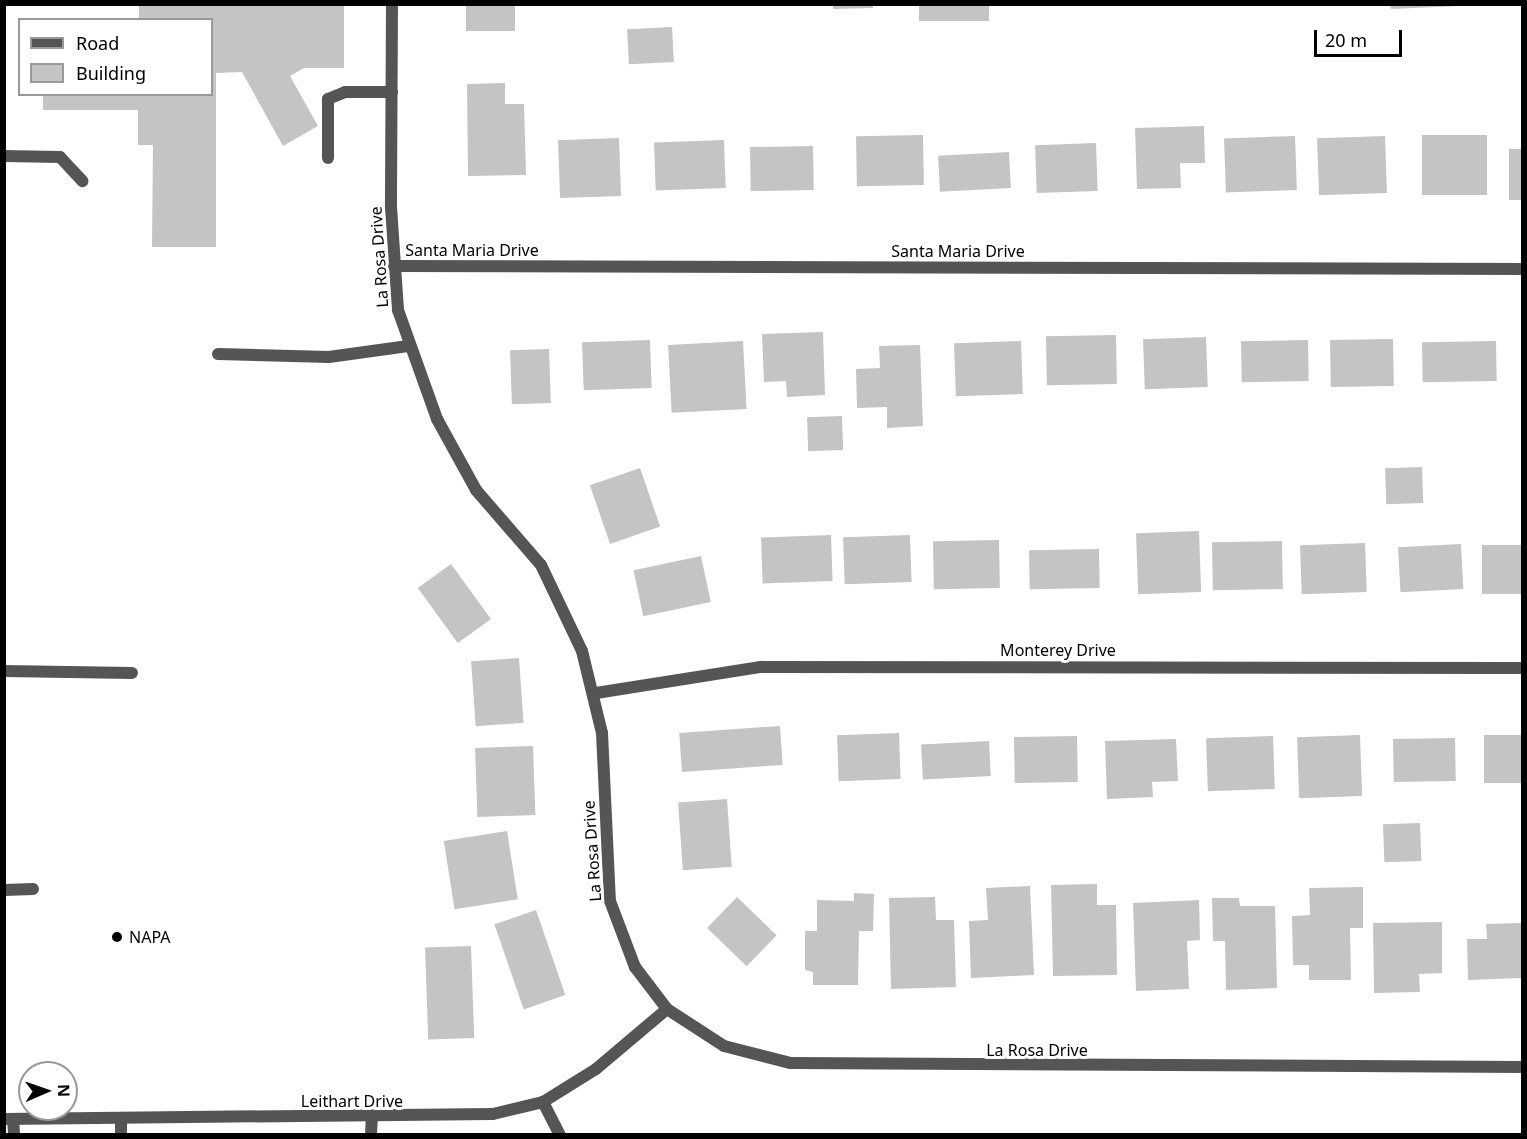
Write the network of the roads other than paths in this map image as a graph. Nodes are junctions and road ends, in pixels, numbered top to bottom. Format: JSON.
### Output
{"nodes":[{"id":1,"x":392,"y":4,"type":"edge"},
{"id":2,"x":392,"y":92,"type":"junction"},
{"id":3,"x":4,"y":156,"type":"edge"},
{"id":4,"x":328,"y":158,"type":"dead end"},
{"id":5,"x":82,"y":181,"type":"dead end"},
{"id":6,"x":394,"y":266,"type":"junction"},
{"id":7,"x":1522,"y":269,"type":"edge"},
{"id":8,"x":408,"y":346,"type":"junction"},
{"id":9,"x":218,"y":354,"type":"dead end"},
{"id":10,"x":1522,"y":668,"type":"edge"},
{"id":11,"x":4,"y":671,"type":"edge"},
{"id":12,"x":132,"y":673,"type":"dead end"},
{"id":13,"x":596,"y":693,"type":"junction"},
{"id":14,"x":33,"y":889,"type":"dead end"},
{"id":15,"x":4,"y":890,"type":"edge"},
{"id":16,"x":667,"y":1009,"type":"junction"},
{"id":17,"x":1522,"y":1066,"type":"edge"},
{"id":18,"x":543,"y":1102,"type":"junction"},
{"id":19,"x":372,"y":1117,"type":"junction"},
{"id":20,"x":121,"y":1118,"type":"junction"},
{"id":21,"x":9,"y":1119,"type":"edge"},
{"id":22,"x":14,"y":1134,"type":"edge"},
{"id":23,"x":121,"y":1134,"type":"edge"},
{"id":24,"x":371,"y":1134,"type":"edge"},
{"id":25,"x":559,"y":1134,"type":"edge"}],
"edges":[{"from":1,"to":2,"type":"street","name":"La Rosa Drive"},
{"from":2,"to":4,"type":"street"},
{"from":2,"to":6,"type":"street","name":"La Rosa Drive"},
{"from":3,"to":5,"type":"street"},
{"from":6,"to":7,"type":"street","name":"Santa Maria Drive"},
{"from":6,"to":8,"type":"street","name":"La Rosa Drive"},
{"from":8,"to":9,"type":"street"},
{"from":8,"to":13,"type":"street","name":"La Rosa Drive"},
{"from":10,"to":13,"type":"street","name":"Monterey Drive"},
{"from":11,"to":12,"type":"street"},
{"from":13,"to":16,"type":"street","name":"La Rosa Drive"},
{"from":14,"to":15,"type":"street"},
{"from":16,"to":17,"type":"street","name":"La Rosa Drive"},
{"from":16,"to":18,"type":"street","name":"Leithart Drive"},
{"from":18,"to":19,"type":"street","name":"Leithart Drive"},
{"from":18,"to":25,"type":"street"},
{"from":19,"to":20,"type":"street","name":"Leithart Drive"},
{"from":19,"to":24,"type":"street"},
{"from":20,"to":21,"type":"street","name":"Leithart Drive"},
{"from":20,"to":23,"type":"street"},
{"from":21,"to":22,"type":"street"}]}
